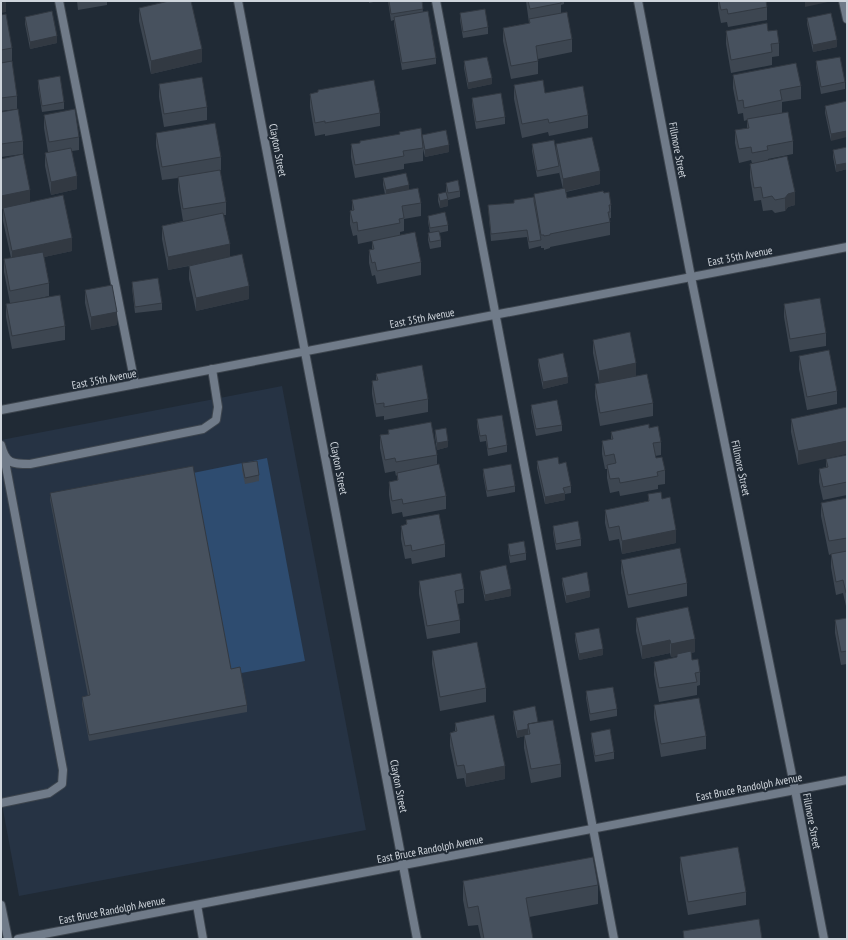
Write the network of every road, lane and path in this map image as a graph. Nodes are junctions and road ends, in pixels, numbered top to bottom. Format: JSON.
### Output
{"nodes":[{"id":1,"x":59,"y":1,"type":"edge"},
{"id":2,"x":238,"y":1,"type":"edge"},
{"id":3,"x":436,"y":1,"type":"edge"},
{"id":4,"x":638,"y":1,"type":"edge"},
{"id":5,"x":844,"y":1,"type":"edge"},
{"id":6,"x":847,"y":19,"type":"edge"},
{"id":7,"x":847,"y":247,"type":"edge"},
{"id":8,"x":691,"y":277,"type":"junction"},
{"id":9,"x":495,"y":314,"type":"junction"},
{"id":10,"x":305,"y":351,"type":"junction"},
{"id":11,"x":212,"y":369,"type":"junction"},
{"id":12,"x":135,"y":384,"type":"junction"},
{"id":13,"x":1,"y":410,"type":"edge"},
{"id":14,"x":1,"y":445,"type":"edge"},
{"id":15,"x":4,"y":456,"type":"junction"},
{"id":16,"x":847,"y":780,"type":"edge"},
{"id":17,"x":795,"y":790,"type":"junction"},
{"id":18,"x":1,"y":803,"type":"edge"},
{"id":19,"x":593,"y":828,"type":"junction"},
{"id":20,"x":403,"y":865,"type":"junction"},
{"id":21,"x":1,"y":905,"type":"edge"},
{"id":22,"x":197,"y":905,"type":"junction"},
{"id":23,"x":8,"y":939,"type":"edge"},
{"id":24,"x":18,"y":939,"type":"edge"},
{"id":25,"x":203,"y":939,"type":"edge"},
{"id":26,"x":417,"y":939,"type":"edge"},
{"id":27,"x":614,"y":939,"type":"edge"},
{"id":28,"x":824,"y":939,"type":"edge"}],
"edges":[{"from":1,"to":12,"type":"street"},
{"from":2,"to":10,"type":"street","name":"Clayton Street"},
{"from":3,"to":9,"type":"street"},
{"from":4,"to":8,"type":"street","name":"Fillmore Street"},
{"from":5,"to":6,"type":"street"},
{"from":7,"to":8,"type":"street","name":"East 35th Avenue"},
{"from":8,"to":9,"type":"street","name":"East 35th Avenue"},
{"from":8,"to":17,"type":"street","name":"Fillmore Street"},
{"from":9,"to":10,"type":"street","name":"East 35th Avenue"},
{"from":9,"to":19,"type":"street"},
{"from":10,"to":11,"type":"street","name":"East 35th Avenue"},
{"from":10,"to":20,"type":"street","name":"Clayton Street"},
{"from":11,"to":12,"type":"street","name":"East 35th Avenue"},
{"from":11,"to":15,"type":"street"},
{"from":12,"to":13,"type":"street","name":"East 35th Avenue"},
{"from":14,"to":15,"type":"street"},
{"from":15,"to":18,"type":"street"},
{"from":16,"to":17,"type":"street","name":"East Bruce Randolph Avenue"},
{"from":17,"to":19,"type":"street","name":"East Bruce Randolph Avenue"},
{"from":17,"to":28,"type":"street","name":"Fillmore Street"},
{"from":19,"to":20,"type":"street","name":"East Bruce Randolph Avenue"},
{"from":19,"to":27,"type":"street"},
{"from":20,"to":22,"type":"street","name":"East Bruce Randolph Avenue"},
{"from":20,"to":26,"type":"street","name":"Clayton Street"},
{"from":21,"to":23,"type":"street"},
{"from":22,"to":24,"type":"street","name":"East Bruce Randolph Avenue"},
{"from":22,"to":25,"type":"street"}]}
